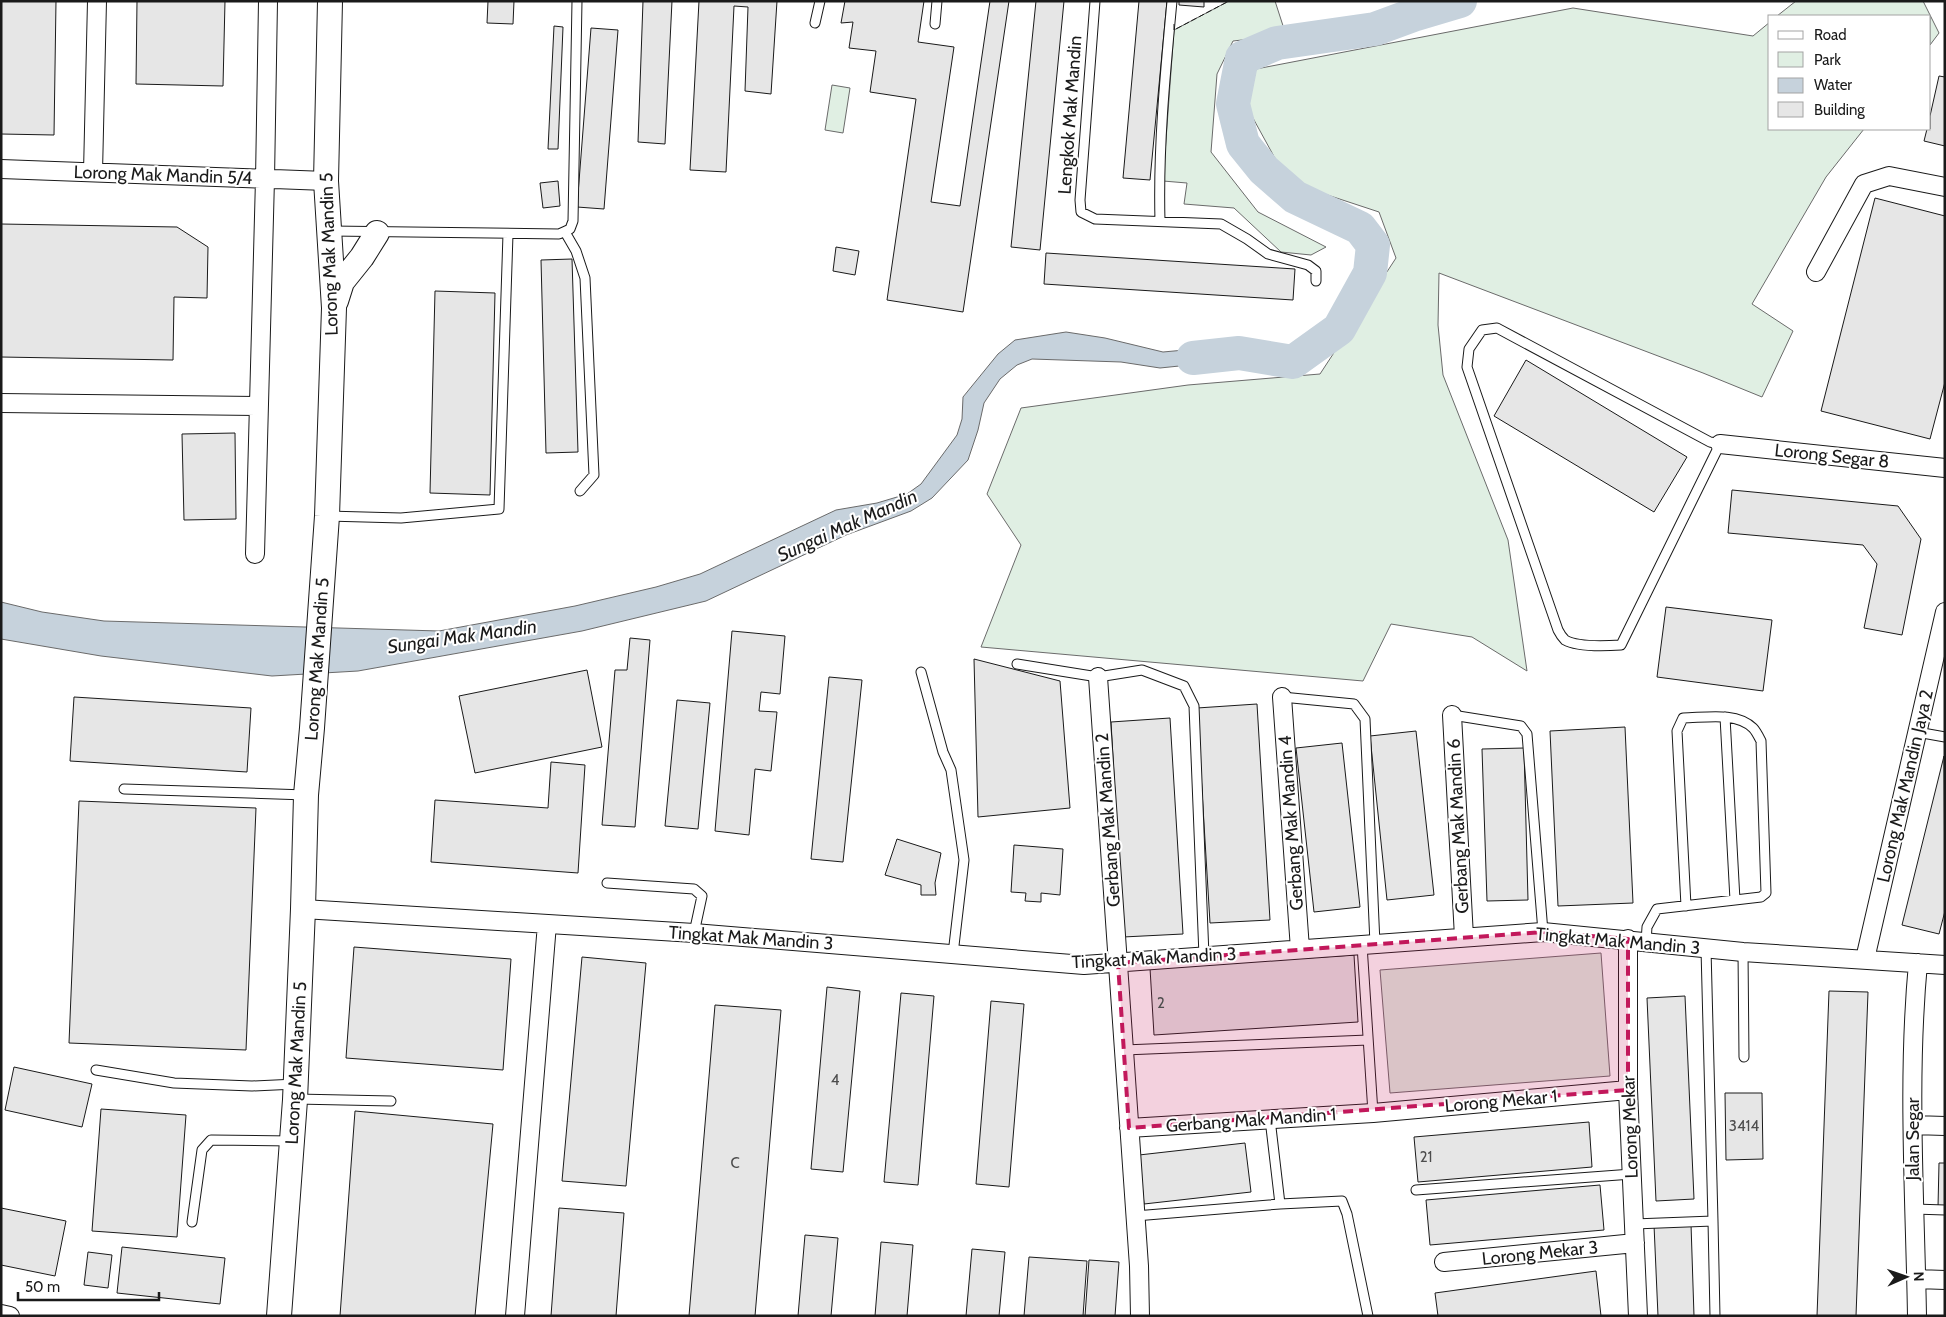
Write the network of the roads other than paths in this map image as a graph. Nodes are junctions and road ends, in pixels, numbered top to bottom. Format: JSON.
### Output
{"nodes":[{"id":1,"x":97,"y":1,"type":"edge"},
{"id":2,"x":268,"y":1,"type":"edge"},
{"id":3,"x":330,"y":1,"type":"edge"},
{"id":4,"x":577,"y":1,"type":"edge"},
{"id":5,"x":820,"y":1,"type":"edge"},
{"id":6,"x":937,"y":1,"type":"edge"},
{"id":7,"x":1095,"y":1,"type":"edge"},
{"id":8,"x":1172,"y":1,"type":"edge"},
{"id":9,"x":815,"y":23,"type":"dead end"},
{"id":10,"x":935,"y":24,"type":"dead end"},
{"id":11,"x":1,"y":169,"type":"edge"},
{"id":12,"x":93,"y":172,"type":"junction"},
{"id":13,"x":265,"y":179,"type":"junction"},
{"id":14,"x":326,"y":181,"type":"junction"},
{"id":15,"x":1945,"y":187,"type":"edge"},
{"id":16,"x":1160,"y":221,"type":"junction"},
{"id":17,"x":330,"y":231,"type":"junction"},
{"id":18,"x":566,"y":232,"type":"junction"},
{"id":19,"x":376,"y":233,"type":"junction"},
{"id":20,"x":508,"y":234,"type":"junction"},
{"id":21,"x":1816,"y":272,"type":"dead end"},
{"id":22,"x":1316,"y":280,"type":"dead end"},
{"id":23,"x":334,"y":308,"type":"junction"},
{"id":24,"x":1,"y":403,"type":"edge"},
{"id":25,"x":258,"y":406,"type":"junction"},
{"id":26,"x":1720,"y":444,"type":"junction"},
{"id":27,"x":1945,"y":468,"type":"edge"},
{"id":28,"x":580,"y":491,"type":"dead end"},
{"id":29,"x":326,"y":516,"type":"junction"},
{"id":30,"x":255,"y":554,"type":"dead end"},
{"id":31,"x":1945,"y":612,"type":"edge"},
{"id":32,"x":1017,"y":664,"type":"dead end"},
{"id":33,"x":921,"y":672,"type":"dead end"},
{"id":34,"x":1098,"y":677,"type":"junction"},
{"id":35,"x":1282,"y":696,"type":"joint"},
{"id":36,"x":1452,"y":715,"type":"joint"},
{"id":37,"x":1725,"y":717,"type":"junction"},
{"id":38,"x":1917,"y":732,"type":"junction"},
{"id":39,"x":1945,"y":737,"type":"edge"},
{"id":40,"x":124,"y":789,"type":"dead end"},
{"id":41,"x":306,"y":795,"type":"junction"},
{"id":42,"x":607,"y":883,"type":"dead end"},
{"id":43,"x":1735,"y":900,"type":"junction"},
{"id":44,"x":1686,"y":906,"type":"junction"},
{"id":45,"x":303,"y":909,"type":"junction"},
{"id":46,"x":547,"y":924,"type":"junction"},
{"id":47,"x":1543,"y":932,"type":"junction"},
{"id":48,"x":694,"y":933,"type":"junction"},
{"id":49,"x":1464,"y":937,"type":"junction"},
{"id":50,"x":1628,"y":939,"type":"junction"},
{"id":51,"x":1646,"y":942,"type":"junction"},
{"id":52,"x":1368,"y":944,"type":"junction"},
{"id":53,"x":1300,"y":949,"type":"junction"},
{"id":54,"x":1706,"y":949,"type":"junction"},
{"id":55,"x":1743,"y":952,"type":"junction"},
{"id":56,"x":953,"y":954,"type":"junction"},
{"id":57,"x":1204,"y":956,"type":"junction"},
{"id":58,"x":1865,"y":959,"type":"junction"},
{"id":59,"x":1118,"y":963,"type":"junction"},
{"id":60,"x":1918,"y":963,"type":"junction"},
{"id":61,"x":1945,"y":965,"type":"edge"},
{"id":62,"x":1368,"y":1040,"type":"junction"},
{"id":63,"x":1124,"y":1050,"type":"junction"},
{"id":64,"x":1744,"y":1057,"type":"dead end"},
{"id":65,"x":96,"y":1070,"type":"dead end"},
{"id":66,"x":1628,"y":1090,"type":"junction"},
{"id":67,"x":296,"y":1092,"type":"junction"},
{"id":68,"x":391,"y":1102,"type":"dead end"},
{"id":69,"x":1373,"y":1112,"type":"junction"},
{"id":70,"x":1270,"y":1119,"type":"junction"},
{"id":71,"x":1913,"y":1125,"type":"junction"},
{"id":72,"x":1945,"y":1126,"type":"edge"},
{"id":73,"x":1129,"y":1128,"type":"junction"},
{"id":74,"x":292,"y":1141,"type":"junction"},
{"id":75,"x":1632,"y":1174,"type":"junction"},
{"id":76,"x":1416,"y":1190,"type":"dead end"},
{"id":77,"x":1280,"y":1204,"type":"junction"},
{"id":78,"x":1914,"y":1209,"type":"junction"},
{"id":79,"x":1945,"y":1210,"type":"edge"},
{"id":80,"x":1135,"y":1216,"type":"junction"},
{"id":81,"x":1713,"y":1221,"type":"junction"},
{"id":82,"x":192,"y":1222,"type":"dead end"},
{"id":83,"x":1634,"y":1224,"type":"junction"},
{"id":84,"x":1635,"y":1243,"type":"junction"},
{"id":85,"x":1444,"y":1262,"type":"dead end"},
{"id":86,"x":1917,"y":1279,"type":"junction"},
{"id":87,"x":1945,"y":1280,"type":"edge"},
{"id":88,"x":1,"y":1314,"type":"edge"},
{"id":89,"x":10,"y":1316,"type":"edge"},
{"id":90,"x":278,"y":1316,"type":"edge"},
{"id":91,"x":515,"y":1316,"type":"edge"},
{"id":92,"x":1140,"y":1316,"type":"edge"},
{"id":93,"x":1368,"y":1316,"type":"edge"},
{"id":94,"x":1638,"y":1316,"type":"edge"},
{"id":95,"x":1714,"y":1316,"type":"edge"},
{"id":96,"x":1917,"y":1316,"type":"edge"}],
"edges":[{"from":1,"to":12,"type":"street"},
{"from":2,"to":13,"type":"street"},
{"from":3,"to":14,"type":"street","name":"Lorong Mak Mandin 5"},
{"from":4,"to":18,"type":"lane"},
{"from":5,"to":9,"type":"lane"},
{"from":6,"to":10,"type":"lane"},
{"from":7,"to":16,"type":"lane","name":"Lengkok Mak Mandin"},
{"from":8,"to":16,"type":"lane"},
{"from":11,"to":12,"type":"street","name":"Lorong Mak Mandin 5/4"},
{"from":12,"to":13,"type":"street","name":"Lorong Mak Mandin 5/4"},
{"from":13,"to":14,"type":"street","name":"Lorong Mak Mandin 5/4"},
{"from":13,"to":25,"type":"street"},
{"from":14,"to":17,"type":"street","name":"Lorong Mak Mandin 5"},
{"from":15,"to":21,"type":"street"},
{"from":16,"to":22,"type":"lane","name":"Lengkok Mak Mandin"},
{"from":17,"to":19,"type":"lane"},
{"from":17,"to":23,"type":"street","name":"Lorong Mak Mandin 5"},
{"from":18,"to":20,"type":"lane"},
{"from":18,"to":28,"type":"lane"},
{"from":19,"to":20,"type":"lane"},
{"from":19,"to":23,"type":"street"},
{"from":20,"to":29,"type":"lane"},
{"from":23,"to":29,"type":"street","name":"Lorong Mak Mandin 5"},
{"from":24,"to":25,"type":"street"},
{"from":25,"to":30,"type":"street"},
{"from":26,"to":26,"type":"lane"},
{"from":26,"to":27,"type":"street","name":"Lorong Segar 8"},
{"from":29,"to":41,"type":"street","name":"Lorong Mak Mandin 5"},
{"from":31,"to":38,"type":"street","name":"Lorong Mak Mandin Jaya 2"},
{"from":32,"to":34,"type":"lane"},
{"from":33,"to":56,"type":"lane"},
{"from":34,"to":57,"type":"lane"},
{"from":34,"to":59,"type":"street","name":"Gerbang Mak Mandin 2"},
{"from":35,"to":52,"type":"lane"},
{"from":35,"to":53,"type":"street","name":"Gerbang Mak Mandin 4"},
{"from":36,"to":47,"type":"lane"},
{"from":36,"to":49,"type":"street","name":"Gerbang Mak Mandin 6"},
{"from":37,"to":43,"type":"lane"},
{"from":37,"to":43,"type":"lane"},
{"from":37,"to":44,"type":"lane"},
{"from":38,"to":39,"type":"lane"},
{"from":38,"to":58,"type":"street","name":"Lorong Mak Mandin Jaya 2"},
{"from":40,"to":41,"type":"lane"},
{"from":41,"to":45,"type":"street","name":"Lorong Mak Mandin 5"},
{"from":42,"to":48,"type":"lane"},
{"from":43,"to":44,"type":"lane"},
{"from":44,"to":51,"type":"lane"},
{"from":45,"to":46,"type":"street","name":"Tingkat Mak Mandin 3"},
{"from":45,"to":67,"type":"street","name":"Lorong Mak Mandin 5"},
{"from":46,"to":48,"type":"street","name":"Tingkat Mak Mandin 3"},
{"from":46,"to":91,"type":"street"},
{"from":47,"to":49,"type":"street","name":"Tingkat Mak Mandin 3"},
{"from":47,"to":50,"type":"street","name":"Tingkat Mak Mandin 3"},
{"from":48,"to":56,"type":"street","name":"Tingkat Mak Mandin 3"},
{"from":49,"to":52,"type":"street","name":"Tingkat Mak Mandin 3"},
{"from":50,"to":51,"type":"street","name":"Tingkat Mak Mandin 3"},
{"from":50,"to":66,"type":"street","name":"Lorong Mekar"},
{"from":51,"to":54,"type":"street","name":"Tingkat Mak Mandin 3"},
{"from":52,"to":53,"type":"street","name":"Tingkat Mak Mandin 3"},
{"from":52,"to":62,"type":"lane"},
{"from":53,"to":57,"type":"street","name":"Tingkat Mak Mandin 3"},
{"from":54,"to":55,"type":"street","name":"Tingkat Mak Mandin 3"},
{"from":54,"to":81,"type":"lane"},
{"from":55,"to":58,"type":"street","name":"Tingkat Mak Mandin 3"},
{"from":55,"to":64,"type":"lane"},
{"from":56,"to":59,"type":"street","name":"Tingkat Mak Mandin 3"},
{"from":57,"to":59,"type":"street","name":"Tingkat Mak Mandin 3"},
{"from":58,"to":60,"type":"street","name":"Tingkat Mak Mandin 3"},
{"from":59,"to":63,"type":"street","name":"Gerbang Mak Mandin 2"},
{"from":60,"to":61,"type":"street","name":"Tingkat Mak Mandin 3"},
{"from":60,"to":71,"type":"street","name":"Jalan Segar"},
{"from":62,"to":63,"type":"lane"},
{"from":62,"to":69,"type":"lane"},
{"from":63,"to":73,"type":"street","name":"Gerbang Mak Mandin 2"},
{"from":65,"to":67,"type":"lane"},
{"from":66,"to":69,"type":"street","name":"Lorong Mekar 1"},
{"from":66,"to":75,"type":"street","name":"Lorong Mekar"},
{"from":67,"to":68,"type":"lane"},
{"from":67,"to":74,"type":"street","name":"Lorong Mak Mandin 5"},
{"from":69,"to":70,"type":"street","name":"Gerbang Mak Mandin 1"},
{"from":70,"to":73,"type":"street","name":"Gerbang Mak Mandin 1"},
{"from":70,"to":77,"type":"lane"},
{"from":71,"to":72,"type":"street"},
{"from":71,"to":78,"type":"street","name":"Jalan Segar"},
{"from":73,"to":80,"type":"street","name":"Gerbang Mak Mandin 2"},
{"from":74,"to":82,"type":"lane"},
{"from":74,"to":90,"type":"street","name":"Lorong Mak Mandin 5"},
{"from":75,"to":76,"type":"lane"},
{"from":75,"to":83,"type":"street","name":"Lorong Mekar"},
{"from":77,"to":80,"type":"lane"},
{"from":77,"to":93,"type":"lane"},
{"from":78,"to":79,"type":"lane"},
{"from":78,"to":86,"type":"street","name":"Jalan Segar"},
{"from":80,"to":92,"type":"street","name":"Gerbang Mak Mandin 2"},
{"from":81,"to":83,"type":"lane"},
{"from":81,"to":95,"type":"lane"},
{"from":83,"to":84,"type":"street","name":"Lorong Mekar"},
{"from":84,"to":85,"type":"street","name":"Lorong Mekar 3"},
{"from":84,"to":94,"type":"street","name":"Lorong Mekar"},
{"from":86,"to":87,"type":"street"},
{"from":86,"to":96,"type":"street","name":"Jalan Segar"},
{"from":88,"to":89,"type":"street"}]}
